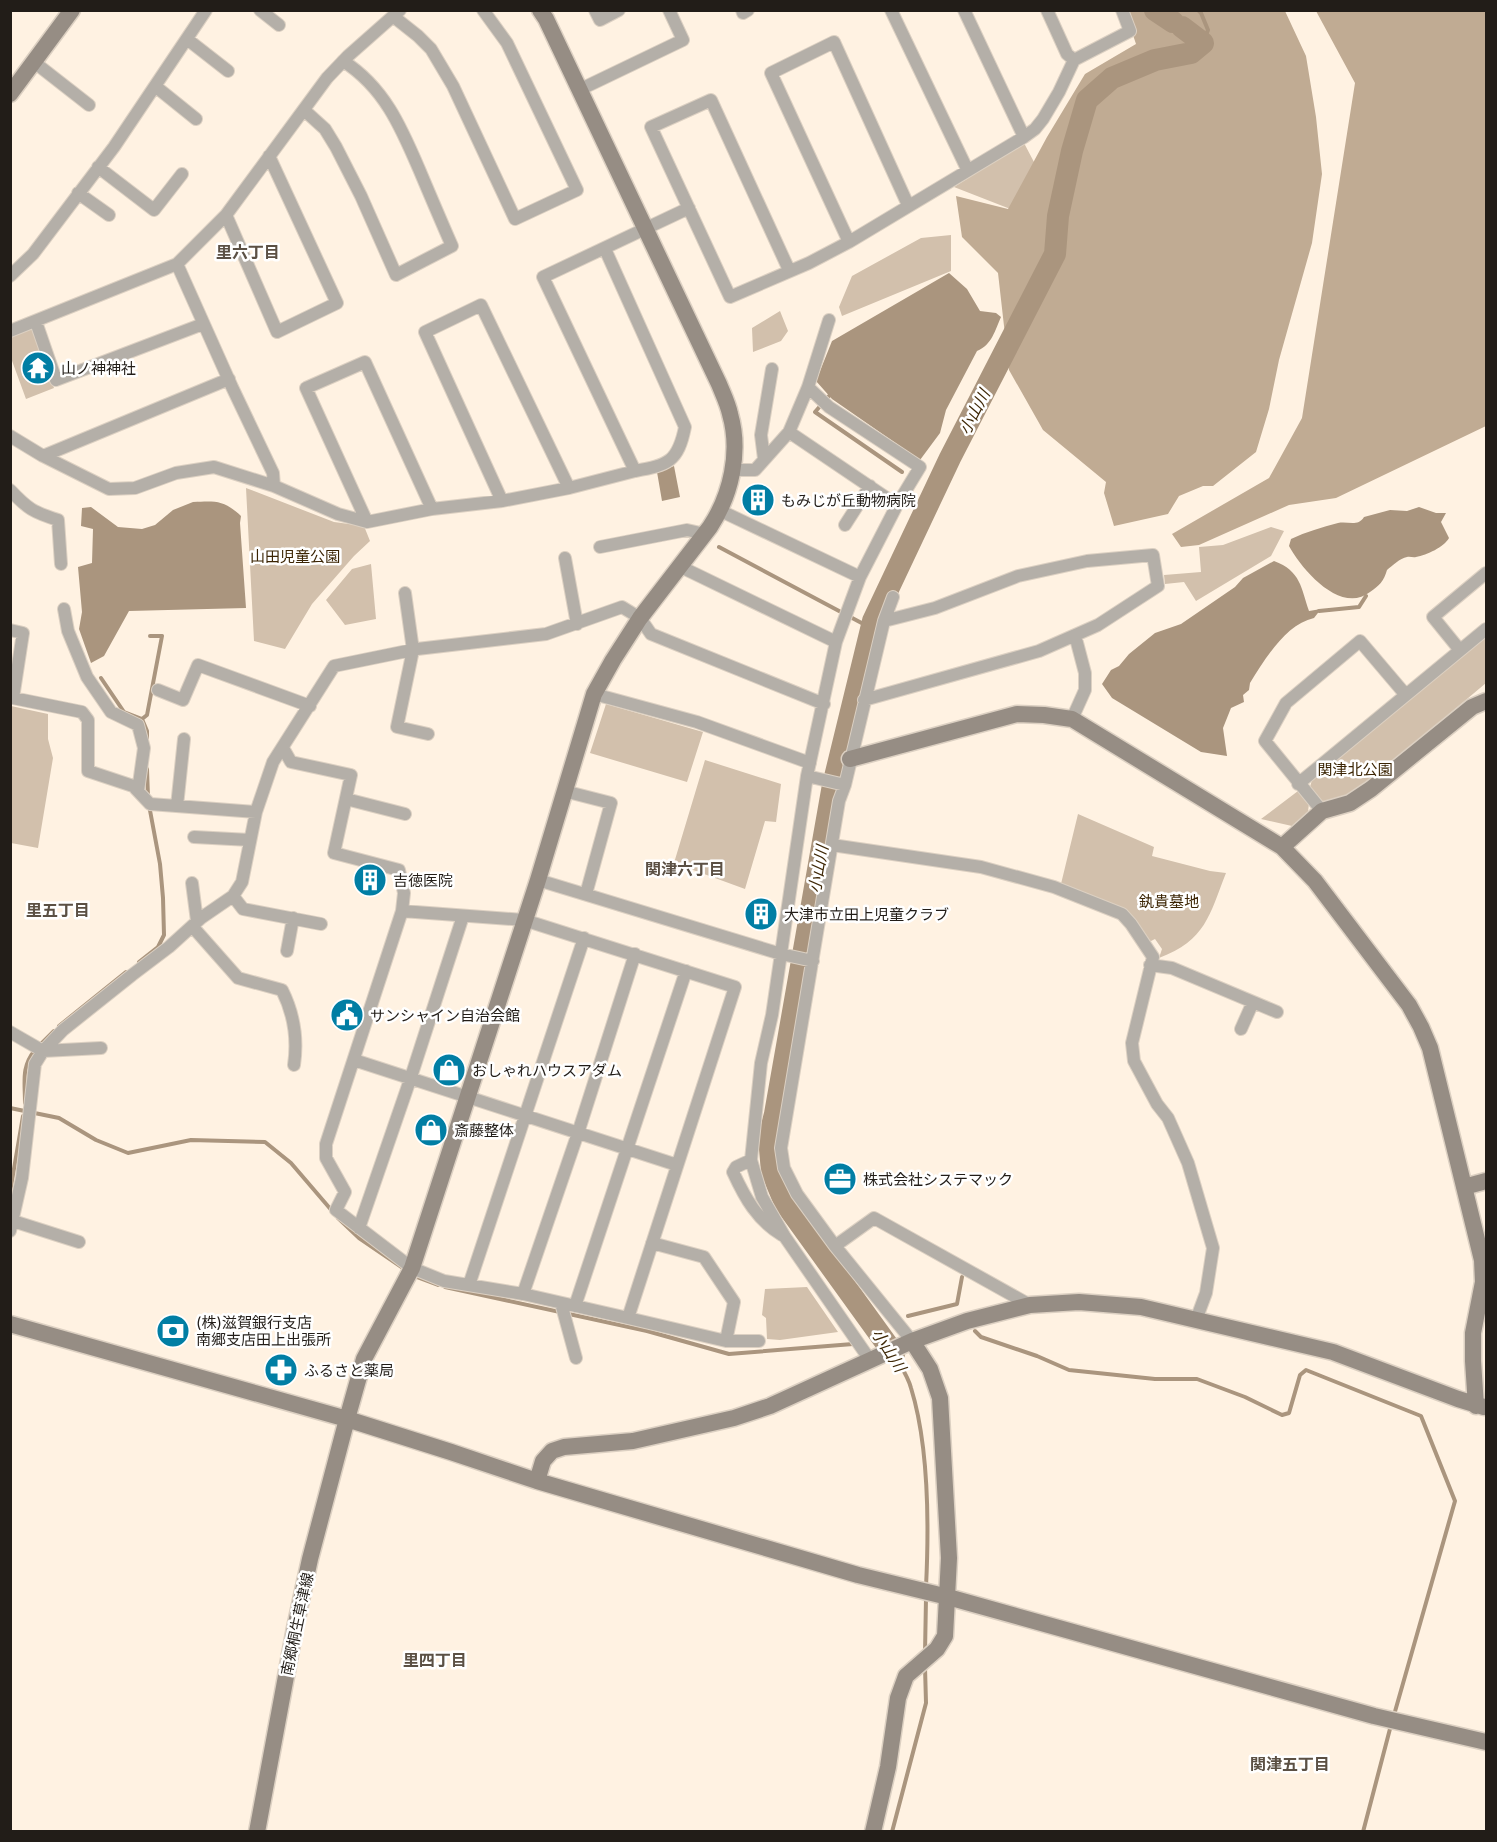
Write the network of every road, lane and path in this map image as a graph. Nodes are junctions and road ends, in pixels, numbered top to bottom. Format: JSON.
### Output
{"nodes":[{"id":1,"x":72,"y":10,"type":"edge"},
{"id":2,"x":206,"y":10,"type":"edge"},
{"id":3,"x":260,"y":10,"type":"edge"},
{"id":4,"x":483,"y":10,"type":"edge"},
{"id":5,"x":540,"y":10,"type":"edge"},
{"id":6,"x":595,"y":10,"type":"edge"},
{"id":7,"x":619,"y":10,"type":"edge"},
{"id":8,"x":669,"y":10,"type":"edge"},
{"id":9,"x":742,"y":10,"type":"edge"},
{"id":10,"x":748,"y":10,"type":"edge"},
{"id":11,"x":891,"y":10,"type":"edge"},
{"id":12,"x":964,"y":10,"type":"edge"},
{"id":13,"x":1047,"y":10,"type":"edge"},
{"id":14,"x":1122,"y":10,"type":"edge"},
{"id":15,"x":397,"y":14,"type":"edge"},
{"id":16,"x":279,"y":25,"type":"dead end"},
{"id":17,"x":187,"y":39,"type":"junction"},
{"id":18,"x":1074,"y":60,"type":"junction"},
{"id":19,"x":343,"y":61,"type":"junction"},
{"id":20,"x":34,"y":62,"type":"junction"},
{"id":21,"x":228,"y":71,"type":"dead end"},
{"id":22,"x":155,"y":86,"type":"junction"},
{"id":23,"x":580,"y":89,"type":"junction"},
{"id":24,"x":10,"y":94,"type":"edge"},
{"id":25,"x":89,"y":105,"type":"dead end"},
{"id":26,"x":304,"y":110,"type":"junction"},
{"id":27,"x":196,"y":119,"type":"dead end"},
{"id":28,"x":1024,"y":137,"type":"junction"},
{"id":29,"x":268,"y":156,"type":"junction"},
{"id":30,"x":98,"y":167,"type":"junction"},
{"id":31,"x":967,"y":169,"type":"junction"},
{"id":32,"x":182,"y":174,"type":"dead end"},
{"id":33,"x":78,"y":193,"type":"junction"},
{"id":34,"x":908,"y":205,"type":"junction"},
{"id":35,"x":688,"y":208,"type":"junction"},
{"id":36,"x":109,"y":215,"type":"dead end"},
{"id":37,"x":226,"y":215,"type":"junction"},
{"id":38,"x":647,"y":229,"type":"junction"},
{"id":39,"x":849,"y":242,"type":"junction"},
{"id":40,"x":605,"y":249,"type":"junction"},
{"id":41,"x":177,"y":264,"type":"junction"},
{"id":42,"x":789,"y":270,"type":"junction"},
{"id":43,"x":10,"y":276,"type":"edge"},
{"id":44,"x":829,"y":320,"type":"dead end"},
{"id":45,"x":36,"y":322,"type":"junction"},
{"id":46,"x":203,"y":324,"type":"junction"},
{"id":47,"x":10,"y":331,"type":"edge"},
{"id":48,"x":772,"y":369,"type":"dead end"},
{"id":49,"x":229,"y":380,"type":"junction"},
{"id":50,"x":808,"y":387,"type":"junction"},
{"id":51,"x":789,"y":432,"type":"junction"},
{"id":52,"x":10,"y":436,"type":"edge"},
{"id":53,"x":43,"y":456,"type":"junction"},
{"id":54,"x":764,"y":459,"type":"junction"},
{"id":55,"x":732,"y":470,"type":"junction"},
{"id":56,"x":635,"y":471,"type":"junction"},
{"id":57,"x":274,"y":486,"type":"junction"},
{"id":58,"x":870,"y":486,"type":"junction"},
{"id":59,"x":569,"y":488,"type":"junction"},
{"id":60,"x":10,"y":490,"type":"edge"},
{"id":61,"x":502,"y":501,"type":"junction"},
{"id":62,"x":897,"y":505,"type":"junction"},
{"id":63,"x":432,"y":509,"type":"junction"},
{"id":64,"x":721,"y":511,"type":"junction"},
{"id":65,"x":367,"y":522,"type":"junction"},
{"id":66,"x":845,"y":525,"type":"dead end"},
{"id":67,"x":705,"y":534,"type":"junction"},
{"id":68,"x":600,"y":547,"type":"dead end"},
{"id":69,"x":565,"y":558,"type":"dead end"},
{"id":70,"x":62,"y":564,"type":"dead end"},
{"id":71,"x":681,"y":567,"type":"junction"},
{"id":72,"x":1486,"y":573,"type":"edge"},
{"id":73,"x":860,"y":577,"type":"junction"},
{"id":74,"x":405,"y":593,"type":"dead end"},
{"id":75,"x":894,"y":597,"type":"dead end"},
{"id":76,"x":64,"y":609,"type":"dead end"},
{"id":77,"x":640,"y":618,"type":"junction"},
{"id":78,"x":884,"y":621,"type":"junction"},
{"id":79,"x":577,"y":624,"type":"junction"},
{"id":80,"x":1486,"y":629,"type":"edge"},
{"id":81,"x":10,"y":630,"type":"edge"},
{"id":82,"x":1075,"y":635,"type":"junction"},
{"id":83,"x":836,"y":642,"type":"junction"},
{"id":84,"x":1459,"y":649,"type":"junction"},
{"id":85,"x":412,"y":650,"type":"junction"},
{"id":86,"x":158,"y":690,"type":"dead end"},
{"id":87,"x":594,"y":694,"type":"junction"},
{"id":88,"x":1405,"y":694,"type":"junction"},
{"id":89,"x":864,"y":700,"type":"junction"},
{"id":90,"x":1486,"y":701,"type":"edge"},
{"id":91,"x":824,"y":704,"type":"junction"},
{"id":92,"x":310,"y":706,"type":"junction"},
{"id":93,"x":1072,"y":719,"type":"junction"},
{"id":94,"x":428,"y":734,"type":"dead end"},
{"id":95,"x":184,"y":739,"type":"dead end"},
{"id":96,"x":283,"y":748,"type":"junction"},
{"id":97,"x":850,"y":759,"type":"junction"},
{"id":98,"x":809,"y":769,"type":"junction"},
{"id":99,"x":1298,"y":784,"type":"junction"},
{"id":100,"x":845,"y":785,"type":"junction"},
{"id":101,"x":138,"y":791,"type":"junction"},
{"id":102,"x":564,"y":791,"type":"junction"},
{"id":103,"x":346,"y":799,"type":"junction"},
{"id":104,"x":177,"y":806,"type":"junction"},
{"id":105,"x":1322,"y":811,"type":"junction"},
{"id":106,"x":256,"y":812,"type":"junction"},
{"id":107,"x":405,"y":814,"type":"dead end"},
{"id":108,"x":194,"y":837,"type":"dead end"},
{"id":109,"x":250,"y":840,"type":"junction"},
{"id":110,"x":832,"y":845,"type":"junction"},
{"id":111,"x":1282,"y":847,"type":"junction"},
{"id":112,"x":538,"y":880,"type":"junction"},
{"id":113,"x":192,"y":883,"type":"dead end"},
{"id":114,"x":586,"y":894,"type":"junction"},
{"id":115,"x":233,"y":896,"type":"junction"},
{"id":116,"x":402,"y":911,"type":"junction"},
{"id":117,"x":463,"y":916,"type":"junction"},
{"id":118,"x":293,"y":918,"type":"junction"},
{"id":119,"x":524,"y":920,"type":"junction"},
{"id":120,"x":195,"y":923,"type":"junction"},
{"id":121,"x":321,"y":924,"type":"dead end"},
{"id":122,"x":584,"y":938,"type":"junction"},
{"id":123,"x":287,"y":951,"type":"dead end"},
{"id":124,"x":635,"y":954,"type":"junction"},
{"id":125,"x":780,"y":954,"type":"junction"},
{"id":126,"x":813,"y":962,"type":"junction"},
{"id":127,"x":1150,"y":965,"type":"junction"},
{"id":128,"x":687,"y":971,"type":"junction"},
{"id":129,"x":1253,"y":1002,"type":"junction"},
{"id":130,"x":1277,"y":1012,"type":"dead end"},
{"id":131,"x":1241,"y":1029,"type":"dead end"},
{"id":132,"x":10,"y":1032,"type":"edge"},
{"id":133,"x":101,"y":1048,"type":"dead end"},
{"id":134,"x":43,"y":1051,"type":"junction"},
{"id":135,"x":354,"y":1060,"type":"junction"},
{"id":136,"x":294,"y":1065,"type":"dead end"},
{"id":137,"x":411,"y":1077,"type":"junction"},
{"id":138,"x":467,"y":1098,"type":"junction"},
{"id":139,"x":525,"y":1117,"type":"junction"},
{"id":140,"x":578,"y":1133,"type":"junction"},
{"id":141,"x":627,"y":1149,"type":"junction"},
{"id":142,"x":751,"y":1160,"type":"junction"},
{"id":143,"x":677,"y":1165,"type":"junction"},
{"id":144,"x":1486,"y":1181,"type":"edge"},
{"id":145,"x":1464,"y":1187,"type":"junction"},
{"id":146,"x":12,"y":1226,"type":"edge"},
{"id":147,"x":359,"y":1228,"type":"junction"},
{"id":148,"x":785,"y":1236,"type":"junction"},
{"id":149,"x":79,"y":1242,"type":"dead end"},
{"id":150,"x":652,"y":1243,"type":"junction"},
{"id":151,"x":835,"y":1246,"type":"junction"},
{"id":152,"x":412,"y":1268,"type":"junction"},
{"id":153,"x":469,"y":1285,"type":"junction"},
{"id":154,"x":523,"y":1294,"type":"junction"},
{"id":155,"x":561,"y":1303,"type":"junction"},
{"id":156,"x":1030,"y":1305,"type":"junction"},
{"id":157,"x":575,"y":1306,"type":"junction"},
{"id":158,"x":628,"y":1318,"type":"junction"},
{"id":159,"x":1196,"y":1320,"type":"junction"},
{"id":160,"x":10,"y":1324,"type":"edge"},
{"id":161,"x":726,"y":1341,"type":"junction"},
{"id":162,"x":759,"y":1341,"type":"dead end"},
{"id":163,"x":906,"y":1344,"type":"junction"},
{"id":164,"x":576,"y":1358,"type":"dead end"},
{"id":165,"x":873,"y":1358,"type":"junction"},
{"id":166,"x":1481,"y":1406,"type":"edge"},
{"id":167,"x":346,"y":1419,"type":"junction"},
{"id":168,"x":537,"y":1481,"type":"junction"},
{"id":169,"x":948,"y":1597,"type":"junction"},
{"id":170,"x":1486,"y":1742,"type":"edge"},
{"id":171,"x":257,"y":1832,"type":"edge"},
{"id":172,"x":873,"y":1832,"type":"edge"}],
"edges":[{"from":1,"to":20,"type":"street"},
{"from":2,"to":17,"type":"street"},
{"from":3,"to":16,"type":"street"},
{"from":4,"to":15,"type":"street"},
{"from":5,"to":23,"type":"street","name":"南郷桐生草津線"},
{"from":6,"to":7,"type":"street"},
{"from":8,"to":23,"type":"street"},
{"from":9,"to":10,"type":"street"},
{"from":11,"to":31,"type":"street"},
{"from":12,"to":28,"type":"street"},
{"from":13,"to":18,"type":"street"},
{"from":14,"to":18,"type":"street"},
{"from":15,"to":19,"type":"street"},
{"from":17,"to":21,"type":"street"},
{"from":17,"to":22,"type":"street"},
{"from":18,"to":28,"type":"street"},
{"from":19,"to":26,"type":"street"},
{"from":19,"to":26,"type":"street"},
{"from":20,"to":24,"type":"street"},
{"from":20,"to":25,"type":"street"},
{"from":22,"to":27,"type":"street"},
{"from":22,"to":30,"type":"street"},
{"from":23,"to":38,"type":"street","name":"南郷桐生草津線"},
{"from":26,"to":29,"type":"street"},
{"from":28,"to":31,"type":"street"},
{"from":29,"to":37,"type":"street"},
{"from":29,"to":37,"type":"street"},
{"from":30,"to":32,"type":"street"},
{"from":30,"to":33,"type":"street"},
{"from":31,"to":34,"type":"street"},
{"from":33,"to":36,"type":"street"},
{"from":33,"to":43,"type":"street"},
{"from":34,"to":39,"type":"street"},
{"from":34,"to":39,"type":"street"},
{"from":35,"to":38,"type":"street"},
{"from":35,"to":42,"type":"street"},
{"from":35,"to":42,"type":"street"},
{"from":37,"to":41,"type":"street"},
{"from":38,"to":40,"type":"street"},
{"from":38,"to":55,"type":"street","name":"南郷桐生草津線"},
{"from":39,"to":42,"type":"street"},
{"from":40,"to":56,"type":"street"},
{"from":40,"to":56,"type":"street"},
{"from":41,"to":45,"type":"street"},
{"from":41,"to":46,"type":"street"},
{"from":44,"to":50,"type":"street"},
{"from":45,"to":46,"type":"street"},
{"from":45,"to":47,"type":"street"},
{"from":46,"to":49,"type":"street"},
{"from":48,"to":54,"type":"street"},
{"from":49,"to":53,"type":"street"},
{"from":49,"to":57,"type":"street"},
{"from":50,"to":51,"type":"street"},
{"from":50,"to":62,"type":"street"},
{"from":51,"to":54,"type":"street"},
{"from":51,"to":58,"type":"street"},
{"from":52,"to":53,"type":"street"},
{"from":53,"to":57,"type":"street"},
{"from":54,"to":55,"type":"street"},
{"from":55,"to":64,"type":"street","name":"南郷桐生草津線"},
{"from":56,"to":59,"type":"street"},
{"from":57,"to":65,"type":"street"},
{"from":58,"to":62,"type":"street"},
{"from":58,"to":66,"type":"street"},
{"from":59,"to":61,"type":"street"},
{"from":59,"to":61,"type":"street"},
{"from":60,"to":70,"type":"street"},
{"from":61,"to":63,"type":"street"},
{"from":62,"to":73,"type":"street"},
{"from":63,"to":65,"type":"street"},
{"from":63,"to":65,"type":"street"},
{"from":64,"to":67,"type":"street","name":"南郷桐生草津線"},
{"from":64,"to":73,"type":"street"},
{"from":67,"to":68,"type":"street"},
{"from":67,"to":71,"type":"street","name":"南郷桐生草津線"},
{"from":69,"to":79,"type":"street"},
{"from":71,"to":77,"type":"street","name":"南郷桐生草津線"},
{"from":71,"to":83,"type":"street"},
{"from":72,"to":84,"type":"street"},
{"from":73,"to":83,"type":"street"},
{"from":74,"to":85,"type":"street"},
{"from":75,"to":78,"type":"street"},
{"from":76,"to":101,"type":"street"},
{"from":77,"to":79,"type":"street"},
{"from":77,"to":87,"type":"street","name":"南郷桐生草津線"},
{"from":77,"to":91,"type":"street"},
{"from":78,"to":82,"type":"street"},
{"from":78,"to":89,"type":"street"},
{"from":79,"to":85,"type":"street"},
{"from":80,"to":84,"type":"street"},
{"from":81,"to":101,"type":"street"},
{"from":82,"to":89,"type":"street"},
{"from":82,"to":93,"type":"street"},
{"from":83,"to":91,"type":"street"},
{"from":84,"to":88,"type":"street"},
{"from":85,"to":92,"type":"street"},
{"from":85,"to":94,"type":"street"},
{"from":86,"to":92,"type":"street"},
{"from":87,"to":98,"type":"street"},
{"from":87,"to":102,"type":"street","name":"南郷桐生草津線"},
{"from":88,"to":99,"type":"street"},
{"from":88,"to":99,"type":"street"},
{"from":89,"to":97,"type":"street"},
{"from":90,"to":105,"type":"street"},
{"from":91,"to":98,"type":"street"},
{"from":92,"to":96,"type":"street"},
{"from":93,"to":97,"type":"street"},
{"from":93,"to":111,"type":"street"},
{"from":95,"to":104,"type":"street"},
{"from":96,"to":103,"type":"street"},
{"from":96,"to":106,"type":"street"},
{"from":97,"to":100,"type":"street"},
{"from":98,"to":100,"type":"street"},
{"from":98,"to":125,"type":"street"},
{"from":99,"to":105,"type":"street"},
{"from":100,"to":110,"type":"street"},
{"from":101,"to":104,"type":"street"},
{"from":102,"to":112,"type":"street","name":"南郷桐生草津線"},
{"from":102,"to":114,"type":"street"},
{"from":103,"to":107,"type":"street"},
{"from":103,"to":116,"type":"street"},
{"from":104,"to":106,"type":"street"},
{"from":105,"to":111,"type":"street"},
{"from":106,"to":109,"type":"street"},
{"from":108,"to":109,"type":"street"},
{"from":109,"to":115,"type":"street"},
{"from":110,"to":126,"type":"street"},
{"from":110,"to":127,"type":"street"},
{"from":111,"to":145,"type":"street"},
{"from":112,"to":114,"type":"street"},
{"from":112,"to":119,"type":"street","name":"南郷桐生草津線"},
{"from":113,"to":120,"type":"street"},
{"from":114,"to":125,"type":"street"},
{"from":115,"to":118,"type":"street"},
{"from":115,"to":120,"type":"street"},
{"from":116,"to":117,"type":"street"},
{"from":116,"to":135,"type":"street"},
{"from":117,"to":119,"type":"street"},
{"from":117,"to":137,"type":"street"},
{"from":118,"to":121,"type":"street"},
{"from":118,"to":123,"type":"street"},
{"from":119,"to":122,"type":"street"},
{"from":119,"to":138,"type":"street","name":"南郷桐生草津線"},
{"from":120,"to":134,"type":"street"},
{"from":120,"to":136,"type":"street"},
{"from":122,"to":124,"type":"street"},
{"from":122,"to":139,"type":"street"},
{"from":124,"to":128,"type":"street"},
{"from":124,"to":140,"type":"street"},
{"from":125,"to":126,"type":"street"},
{"from":125,"to":142,"type":"street"},
{"from":126,"to":151,"type":"street"},
{"from":127,"to":129,"type":"street"},
{"from":127,"to":159,"type":"street"},
{"from":128,"to":141,"type":"street"},
{"from":128,"to":143,"type":"street"},
{"from":129,"to":130,"type":"street"},
{"from":129,"to":131,"type":"street"},
{"from":132,"to":134,"type":"street"},
{"from":133,"to":134,"type":"street"},
{"from":134,"to":146,"type":"street"},
{"from":135,"to":137,"type":"street"},
{"from":135,"to":147,"type":"street"},
{"from":137,"to":138,"type":"street"},
{"from":137,"to":147,"type":"street"},
{"from":138,"to":139,"type":"street"},
{"from":138,"to":152,"type":"street","name":"南郷桐生草津線"},
{"from":139,"to":140,"type":"street"},
{"from":139,"to":153,"type":"street"},
{"from":140,"to":141,"type":"street"},
{"from":140,"to":154,"type":"street"},
{"from":141,"to":143,"type":"street"},
{"from":141,"to":157,"type":"street"},
{"from":142,"to":148,"type":"street"},
{"from":142,"to":148,"type":"street"},
{"from":143,"to":150,"type":"street"},
{"from":144,"to":145,"type":"street"},
{"from":145,"to":166,"type":"street"},
{"from":146,"to":149,"type":"street"},
{"from":147,"to":152,"type":"street"},
{"from":148,"to":165,"type":"street"},
{"from":150,"to":158,"type":"street"},
{"from":150,"to":161,"type":"street"},
{"from":151,"to":156,"type":"street"},
{"from":151,"to":163,"type":"street"},
{"from":152,"to":153,"type":"street"},
{"from":152,"to":167,"type":"street","name":"南郷桐生草津線"},
{"from":153,"to":154,"type":"street"},
{"from":154,"to":155,"type":"street"},
{"from":155,"to":157,"type":"street"},
{"from":155,"to":164,"type":"street"},
{"from":156,"to":159,"type":"street"},
{"from":156,"to":163,"type":"street"},
{"from":157,"to":158,"type":"street"},
{"from":158,"to":161,"type":"street"},
{"from":159,"to":166,"type":"street"},
{"from":160,"to":167,"type":"street"},
{"from":161,"to":162,"type":"street"},
{"from":163,"to":165,"type":"street"},
{"from":163,"to":169,"type":"street"},
{"from":165,"to":168,"type":"street"},
{"from":167,"to":168,"type":"street"},
{"from":167,"to":171,"type":"street","name":"南郷桐生草津線"},
{"from":168,"to":169,"type":"street"},
{"from":169,"to":170,"type":"street"},
{"from":169,"to":172,"type":"street"}]}
